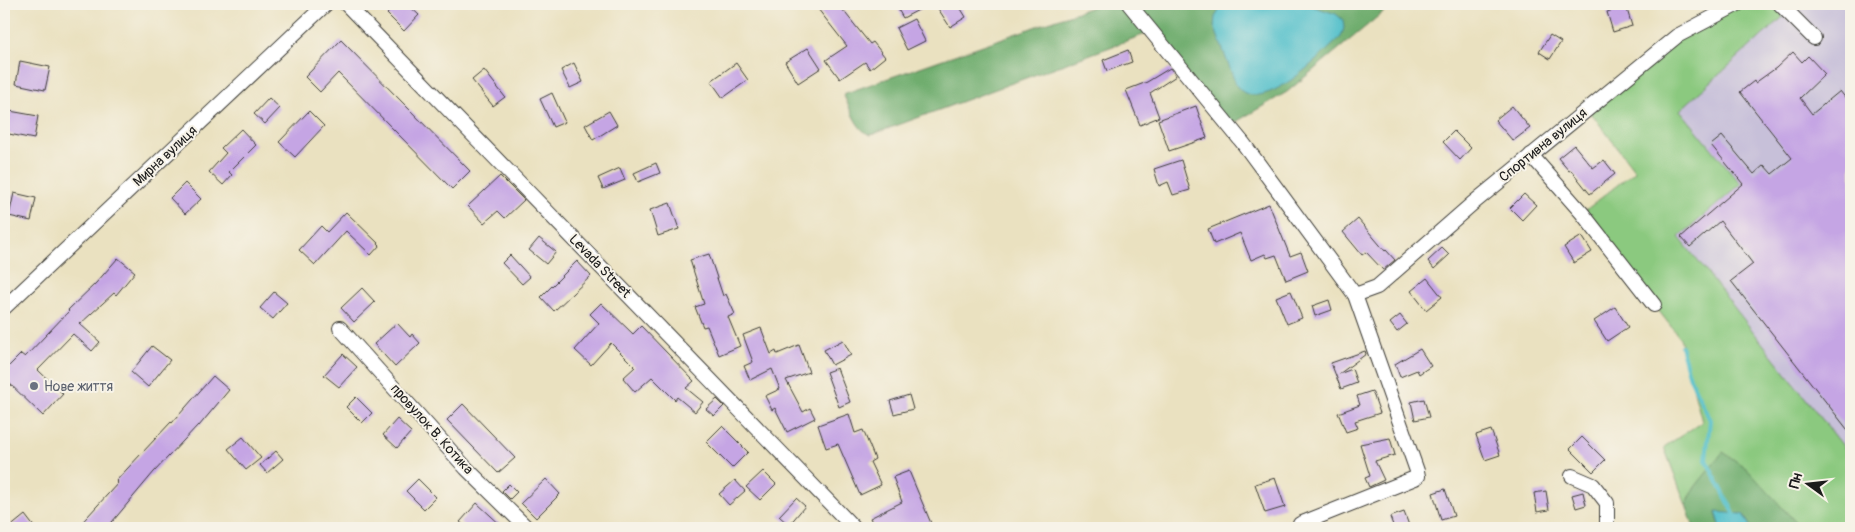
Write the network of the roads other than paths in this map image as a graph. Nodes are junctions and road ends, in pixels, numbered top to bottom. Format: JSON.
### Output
{"nodes":[{"id":1,"x":326,"y":4,"type":"edge"},
{"id":2,"x":346,"y":4,"type":"edge"},
{"id":3,"x":1129,"y":4,"type":"edge"},
{"id":4,"x":1738,"y":4,"type":"edge"},
{"id":5,"x":1780,"y":4,"type":"edge"},
{"id":6,"x":1814,"y":38,"type":"dead end"},
{"id":7,"x":1531,"y":155,"type":"junction"},
{"id":8,"x":1355,"y":295,"type":"junction"},
{"id":9,"x":1654,"y":305,"type":"dead end"},
{"id":10,"x":4,"y":308,"type":"edge"},
{"id":11,"x":340,"y":328,"type":"dead end"},
{"id":12,"x":1572,"y":476,"type":"dead end"},
{"id":13,"x":1300,"y":524,"type":"dead end"},
{"id":14,"x":527,"y":528,"type":"edge"},
{"id":15,"x":853,"y":528,"type":"edge"},
{"id":16,"x":1607,"y":528,"type":"edge"}],
"edges":[{"from":1,"to":10,"type":"street","name":"Мирна вулиця"},
{"from":2,"to":15,"type":"street","name":"Levada Street"},
{"from":3,"to":8,"type":"street"},
{"from":4,"to":7,"type":"street","name":"Спортивна вулиця"},
{"from":5,"to":6,"type":"street"},
{"from":7,"to":8,"type":"street","name":"Спортивна вулиця"},
{"from":7,"to":9,"type":"street"},
{"from":8,"to":13,"type":"street"},
{"from":11,"to":14,"type":"street","name":"провулок В. Котика"},
{"from":12,"to":16,"type":"street"}]}
